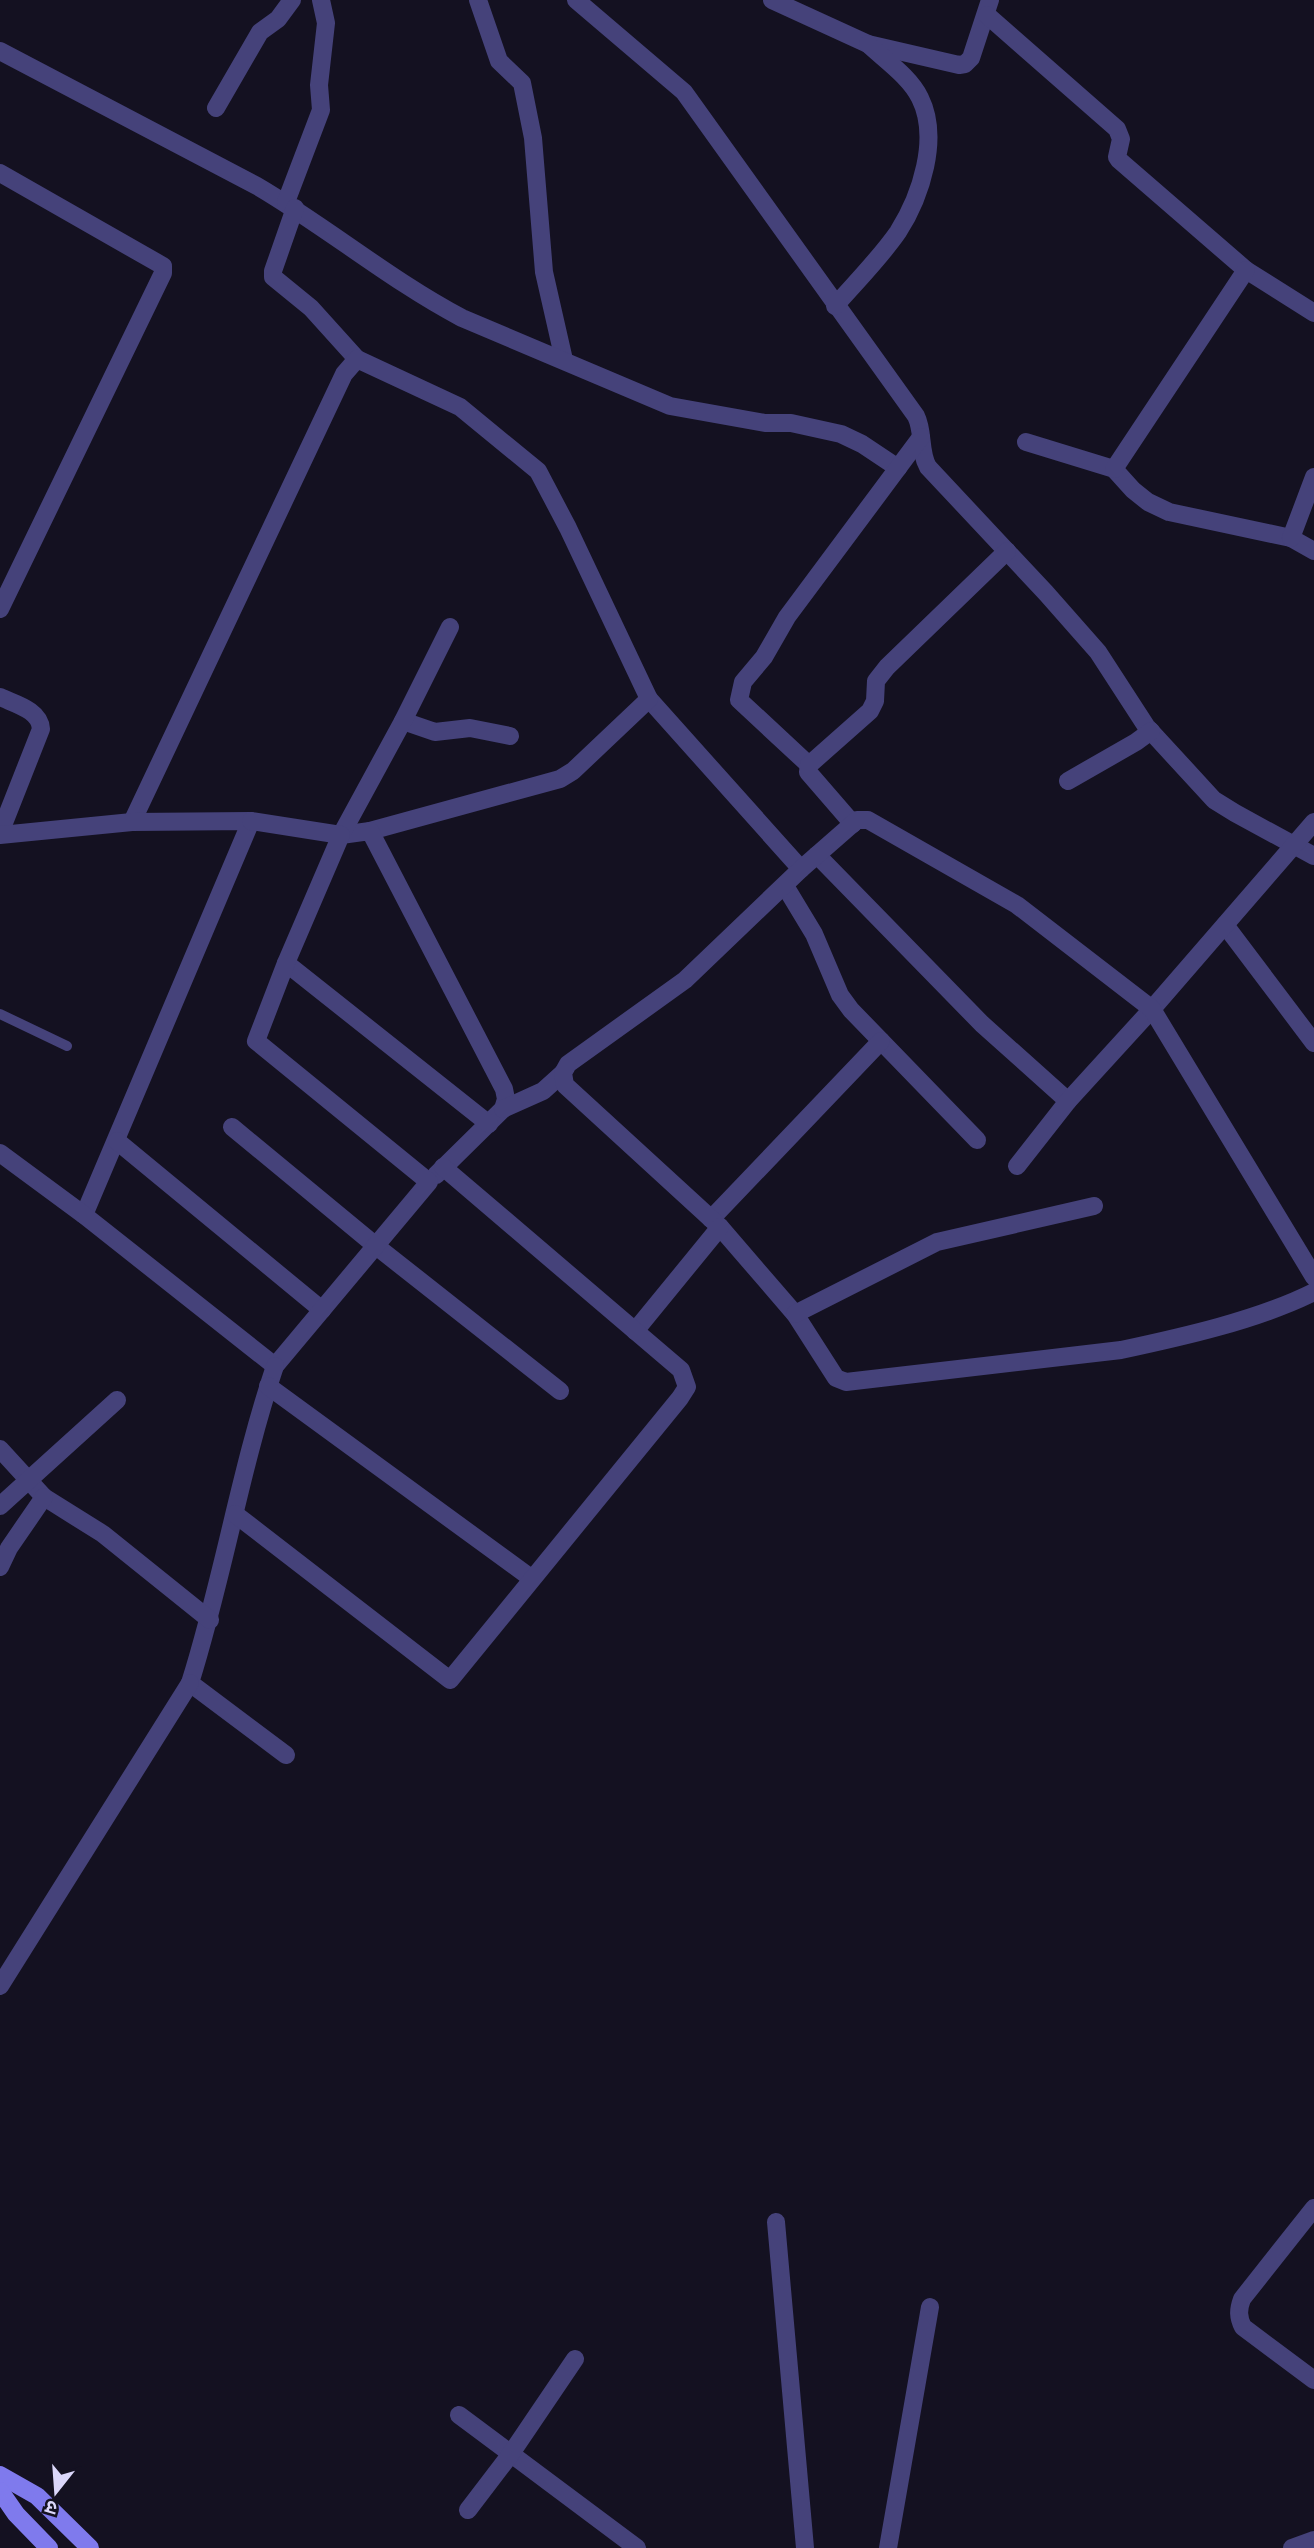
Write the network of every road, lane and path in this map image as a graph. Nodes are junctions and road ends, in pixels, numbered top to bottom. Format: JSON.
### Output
{"nodes":[{"id":1,"x":292,"y":0,"type":"edge"},
{"id":2,"x":321,"y":0,"type":"edge"},
{"id":3,"x":478,"y":0,"type":"edge"},
{"id":4,"x":576,"y":0,"type":"edge"},
{"id":5,"x":772,"y":0,"type":"edge"},
{"id":6,"x":988,"y":8,"type":"edge"},
{"id":7,"x":868,"y":44,"type":"junction"},
{"id":8,"x":2,"y":58,"type":"edge"},
{"id":9,"x":216,"y":108,"type":"dead end"},
{"id":10,"x":0,"y":173,"type":"edge"},
{"id":11,"x":290,"y":205,"type":"junction"},
{"id":12,"x":1246,"y":270,"type":"junction"},
{"id":13,"x":835,"y":306,"type":"junction"},
{"id":14,"x":1314,"y":313,"type":"edge"},
{"id":15,"x":357,"y":359,"type":"junction"},
{"id":16,"x":564,"y":360,"type":"junction"},
{"id":17,"x":921,"y":437,"type":"junction"},
{"id":18,"x":1026,"y":442,"type":"dead end"},
{"id":19,"x":898,"y":468,"type":"junction"},
{"id":20,"x":1114,"y":469,"type":"junction"},
{"id":21,"x":1314,"y":477,"type":"edge"},
{"id":22,"x":1291,"y":538,"type":"junction"},
{"id":23,"x":1007,"y":551,"type":"junction"},
{"id":24,"x":1314,"y":551,"type":"edge"},
{"id":25,"x":0,"y":609,"type":"edge"},
{"id":26,"x":450,"y":627,"type":"dead end"},
{"id":27,"x":0,"y":697,"type":"edge"},
{"id":28,"x":649,"y":699,"type":"junction"},
{"id":29,"x":403,"y":721,"type":"junction"},
{"id":30,"x":1150,"y":731,"type":"junction"},
{"id":31,"x":510,"y":736,"type":"dead end"},
{"id":32,"x":808,"y":765,"type":"junction"},
{"id":33,"x":1069,"y":781,"type":"dead end"},
{"id":34,"x":251,"y":821,"type":"junction"},
{"id":35,"x":132,"y":822,"type":"junction"},
{"id":36,"x":1314,"y":822,"type":"edge"},
{"id":37,"x":853,"y":824,"type":"junction"},
{"id":38,"x":370,"y":831,"type":"junction"},
{"id":39,"x":0,"y":834,"type":"edge"},
{"id":40,"x":341,"y":835,"type":"junction"},
{"id":41,"x":1293,"y":846,"type":"junction"},
{"id":42,"x":817,"y":855,"type":"junction"},
{"id":43,"x":1314,"y":856,"type":"edge"},
{"id":44,"x":800,"y":869,"type":"junction"},
{"id":45,"x":785,"y":886,"type":"junction"},
{"id":46,"x":1225,"y":925,"type":"junction"},
{"id":47,"x":286,"y":963,"type":"junction"},
{"id":48,"x":1152,"y":1009,"type":"junction"},
{"id":49,"x":0,"y":1014,"type":"edge"},
{"id":50,"x":881,"y":1041,"type":"junction"},
{"id":51,"x":1314,"y":1043,"type":"edge"},
{"id":52,"x":66,"y":1046,"type":"dead end"},
{"id":53,"x":563,"y":1073,"type":"junction"},
{"id":54,"x":1068,"y":1101,"type":"junction"},
{"id":55,"x":503,"y":1109,"type":"junction"},
{"id":56,"x":489,"y":1124,"type":"junction"},
{"id":57,"x":232,"y":1127,"type":"dead end"},
{"id":58,"x":977,"y":1140,"type":"dead end"},
{"id":59,"x":117,"y":1141,"type":"junction"},
{"id":60,"x":0,"y":1153,"type":"edge"},
{"id":61,"x":1017,"y":1166,"type":"dead end"},
{"id":62,"x":443,"y":1167,"type":"junction"},
{"id":63,"x":429,"y":1182,"type":"junction"},
{"id":64,"x":1094,"y":1206,"type":"dead end"},
{"id":65,"x":85,"y":1215,"type":"junction"},
{"id":66,"x":716,"y":1223,"type":"junction"},
{"id":67,"x":376,"y":1246,"type":"junction"},
{"id":68,"x":1314,"y":1277,"type":"edge"},
{"id":69,"x":1314,"y":1292,"type":"edge"},
{"id":70,"x":322,"y":1310,"type":"junction"},
{"id":71,"x":794,"y":1314,"type":"junction"},
{"id":72,"x":635,"y":1331,"type":"junction"},
{"id":73,"x":275,"y":1366,"type":"junction"},
{"id":74,"x":268,"y":1386,"type":"junction"},
{"id":75,"x":560,"y":1391,"type":"dead end"},
{"id":76,"x":117,"y":1400,"type":"dead end"},
{"id":77,"x":0,"y":1449,"type":"edge"},
{"id":78,"x":28,"y":1481,"type":"junction"},
{"id":79,"x":44,"y":1497,"type":"junction"},
{"id":80,"x":0,"y":1506,"type":"edge"},
{"id":81,"x":235,"y":1514,"type":"junction"},
{"id":82,"x":0,"y":1567,"type":"edge"},
{"id":83,"x":531,"y":1578,"type":"junction"},
{"id":84,"x":210,"y":1620,"type":"junction"},
{"id":85,"x":190,"y":1683,"type":"junction"},
{"id":86,"x":286,"y":1755,"type":"dead end"},
{"id":87,"x":0,"y":1986,"type":"edge"},
{"id":88,"x":1314,"y":2208,"type":"edge"},
{"id":89,"x":776,"y":2221,"type":"dead end"},
{"id":90,"x":930,"y":2306,"type":"dead end"},
{"id":91,"x":575,"y":2359,"type":"dead end"},
{"id":92,"x":1314,"y":2380,"type":"edge"},
{"id":93,"x":459,"y":2415,"type":"dead end"},
{"id":94,"x":510,"y":2455,"type":"junction"},
{"id":95,"x":0,"y":2475,"type":"edge"},
{"id":96,"x":0,"y":2491,"type":"edge"},
{"id":97,"x":468,"y":2510,"type":"dead end"},
{"id":98,"x":1314,"y":2540,"type":"edge"},
{"id":99,"x":49,"y":2548,"type":"edge"},
{"id":100,"x":90,"y":2548,"type":"edge"},
{"id":101,"x":637,"y":2548,"type":"edge"},
{"id":102,"x":805,"y":2548,"type":"edge"},
{"id":103,"x":888,"y":2548,"type":"edge"},
{"id":104,"x":1292,"y":2548,"type":"edge"}],
"edges":[{"from":1,"to":9,"type":"street"},
{"from":2,"to":11,"type":"street"},
{"from":3,"to":16,"type":"street"},
{"from":4,"to":13,"type":"street"},
{"from":5,"to":7,"type":"street"},
{"from":6,"to":7,"type":"street"},
{"from":6,"to":12,"type":"street"},
{"from":7,"to":13,"type":"street"},
{"from":8,"to":11,"type":"street"},
{"from":10,"to":25,"type":"street"},
{"from":11,"to":15,"type":"street"},
{"from":11,"to":16,"type":"street"},
{"from":12,"to":14,"type":"street"},
{"from":12,"to":20,"type":"street"},
{"from":13,"to":17,"type":"street"},
{"from":15,"to":28,"type":"street"},
{"from":15,"to":35,"type":"street"},
{"from":16,"to":19,"type":"street"},
{"from":17,"to":19,"type":"street"},
{"from":17,"to":23,"type":"street"},
{"from":18,"to":20,"type":"street"},
{"from":19,"to":32,"type":"street"},
{"from":20,"to":22,"type":"street"},
{"from":21,"to":22,"type":"street"},
{"from":22,"to":24,"type":"street"},
{"from":23,"to":30,"type":"street"},
{"from":23,"to":32,"type":"street"},
{"from":26,"to":29,"type":"street"},
{"from":27,"to":39,"type":"street"},
{"from":28,"to":38,"type":"street"},
{"from":28,"to":44,"type":"street"},
{"from":29,"to":31,"type":"street"},
{"from":29,"to":40,"type":"street"},
{"from":30,"to":33,"type":"street"},
{"from":30,"to":41,"type":"street"},
{"from":32,"to":37,"type":"street"},
{"from":34,"to":35,"type":"street"},
{"from":34,"to":40,"type":"street"},
{"from":34,"to":59,"type":"street"},
{"from":35,"to":39,"type":"street"},
{"from":36,"to":41,"type":"street"},
{"from":37,"to":42,"type":"street"},
{"from":37,"to":48,"type":"street"},
{"from":38,"to":40,"type":"street"},
{"from":38,"to":55,"type":"street"},
{"from":40,"to":47,"type":"street"},
{"from":41,"to":43,"type":"street"},
{"from":41,"to":46,"type":"street"},
{"from":42,"to":44,"type":"street"},
{"from":42,"to":54,"type":"street"},
{"from":44,"to":45,"type":"street"},
{"from":45,"to":50,"type":"street"},
{"from":45,"to":53,"type":"street"},
{"from":46,"to":48,"type":"street"},
{"from":46,"to":51,"type":"street"},
{"from":47,"to":56,"type":"street"},
{"from":47,"to":63,"type":"street"},
{"from":48,"to":54,"type":"street"},
{"from":48,"to":68,"type":"street"},
{"from":49,"to":52,"type":"lane"},
{"from":50,"to":58,"type":"street"},
{"from":50,"to":66,"type":"street"},
{"from":53,"to":55,"type":"street"},
{"from":53,"to":66,"type":"street"},
{"from":54,"to":61,"type":"street"},
{"from":55,"to":56,"type":"street"},
{"from":56,"to":62,"type":"street"},
{"from":57,"to":67,"type":"street"},
{"from":59,"to":65,"type":"street"},
{"from":59,"to":70,"type":"street"},
{"from":60,"to":65,"type":"street"},
{"from":62,"to":63,"type":"street"},
{"from":62,"to":72,"type":"street"},
{"from":63,"to":67,"type":"street"},
{"from":64,"to":71,"type":"street"},
{"from":65,"to":73,"type":"street"},
{"from":66,"to":71,"type":"street"},
{"from":66,"to":72,"type":"street"},
{"from":67,"to":70,"type":"street"},
{"from":67,"to":75,"type":"street"},
{"from":69,"to":71,"type":"street"},
{"from":70,"to":73,"type":"street"},
{"from":72,"to":83,"type":"street"},
{"from":73,"to":74,"type":"street"},
{"from":74,"to":81,"type":"street"},
{"from":74,"to":83,"type":"street"},
{"from":76,"to":78,"type":"street"},
{"from":77,"to":78,"type":"street"},
{"from":78,"to":79,"type":"street"},
{"from":78,"to":80,"type":"street"},
{"from":79,"to":82,"type":"street"},
{"from":79,"to":84,"type":"street"},
{"from":81,"to":83,"type":"street"},
{"from":81,"to":84,"type":"street"},
{"from":84,"to":85,"type":"street"},
{"from":85,"to":86,"type":"street"},
{"from":85,"to":87,"type":"street"},
{"from":88,"to":92,"type":"street"},
{"from":89,"to":102,"type":"street"},
{"from":90,"to":103,"type":"street"},
{"from":91,"to":94,"type":"street"},
{"from":93,"to":94,"type":"street"},
{"from":94,"to":97,"type":"street"},
{"from":94,"to":101,"type":"street"},
{"from":95,"to":100,"type":"main road"},
{"from":96,"to":99,"type":"main road"},
{"from":98,"to":104,"type":"street"}]}
